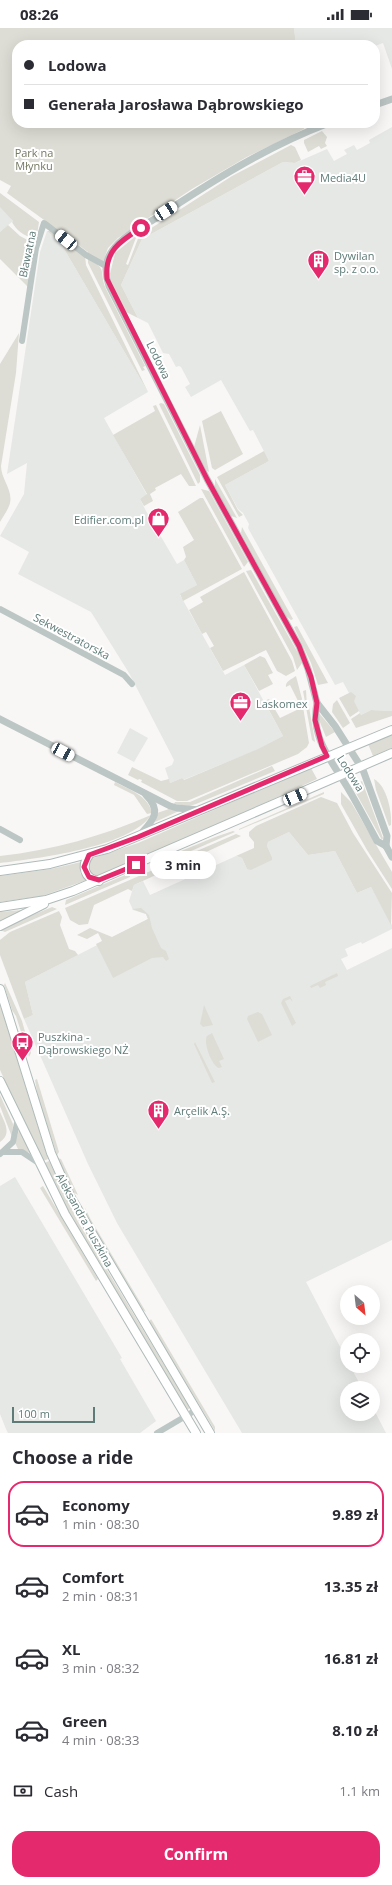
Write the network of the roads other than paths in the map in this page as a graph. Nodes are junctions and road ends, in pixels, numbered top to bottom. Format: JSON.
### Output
{"nodes":[{"id":1,"x":392,"y":99,"type":"edge"},
{"id":2,"x":380,"y":103,"type":"edge"},
{"id":3,"x":317,"y":128,"type":"edge"},
{"id":4,"x":106,"y":266,"type":"junction"},
{"id":5,"x":22,"y":341,"type":"dead end"},
{"id":6,"x":0,"y":609,"type":"edge"},
{"id":7,"x":132,"y":684,"type":"dead end"},
{"id":8,"x":317,"y":703,"type":"junction"},
{"id":9,"x":0,"y":719,"type":"edge"},
{"id":10,"x":392,"y":730,"type":"edge"},
{"id":11,"x":349,"y":748,"type":"junction"},
{"id":12,"x":392,"y":753,"type":"edge"},
{"id":13,"x":327,"y":756,"type":"junction"},
{"id":14,"x":361,"y":766,"type":"junction"},
{"id":15,"x":340,"y":776,"type":"junction"},
{"id":16,"x":141,"y":792,"type":"junction"},
{"id":17,"x":202,"y":810,"type":"junction"},
{"id":18,"x":0,"y":829,"type":"edge"},
{"id":19,"x":138,"y":837,"type":"junction"},
{"id":20,"x":20,"y":840,"type":"dead end"},
{"id":21,"x":386,"y":846,"type":"junction"},
{"id":22,"x":89,"y":855,"type":"junction"},
{"id":23,"x":392,"y":857,"type":"edge"},
{"id":24,"x":0,"y":871,"type":"edge"},
{"id":25,"x":99,"y":880,"type":"junction"},
{"id":26,"x":58,"y":897,"type":"junction"},
{"id":27,"x":0,"y":907,"type":"edge"},
{"id":28,"x":0,"y":926,"type":"edge"},
{"id":29,"x":0,"y":989,"type":"edge"},
{"id":30,"x":0,"y":1081,"type":"edge"},
{"id":31,"x":18,"y":1118,"type":"junction"},
{"id":32,"x":2,"y":1153,"type":"edge"},
{"id":33,"x":40,"y":1164,"type":"junction"},
{"id":34,"x":196,"y":1410,"type":"junction"},
{"id":35,"x":186,"y":1416,"type":"junction"},
{"id":36,"x":157,"y":1433,"type":"edge"},
{"id":37,"x":196,"y":1433,"type":"edge"},
{"id":38,"x":210,"y":1433,"type":"edge"}],
"edges":[{"from":1,"to":2,"type":"street"},
{"from":3,"to":4,"type":"street"},
{"from":4,"to":5,"type":"street","name":"Bławatna"},
{"from":4,"to":8,"type":"street","name":"Lodowa"},
{"from":6,"to":7,"type":"street","name":"Sekwestratorska"},
{"from":8,"to":11,"type":"street","name":"Lodowa"},
{"from":8,"to":13,"type":"street","name":"Lodowa"},
{"from":9,"to":16,"type":"street"},
{"from":10,"to":11,"type":"main road"},
{"from":11,"to":13,"type":"main road"},
{"from":11,"to":14,"type":"street","name":"Lodowa"},
{"from":12,"to":14,"type":"main road"},
{"from":13,"to":15,"type":"street","name":"Lodowa"},
{"from":13,"to":17,"type":"main road"},
{"from":14,"to":15,"type":"main road"},
{"from":14,"to":21,"type":"street","name":"Lodowa"},
{"from":15,"to":21,"type":"street","name":"Lodowa"},
{"from":15,"to":25,"type":"main road"},
{"from":16,"to":17,"type":"street"},
{"from":16,"to":19,"type":"street"},
{"from":17,"to":19,"type":"main road"},
{"from":18,"to":20,"type":"street"},
{"from":19,"to":22,"type":"main road"},
{"from":21,"to":23,"type":"street","name":"Lodowa"},
{"from":22,"to":24,"type":"main road"},
{"from":22,"to":25,"type":"main road"},
{"from":25,"to":26,"type":"main road"},
{"from":26,"to":27,"type":"main road"},
{"from":26,"to":28,"type":"main road"},
{"from":29,"to":34,"type":"main road","name":"Aleksandra Puszkina"},
{"from":30,"to":31,"type":"main road","name":"Aleksandra Puszkina"},
{"from":31,"to":32,"type":"street"},
{"from":31,"to":33,"type":"main road","name":"Aleksandra Puszkina"},
{"from":32,"to":33,"type":"street"},
{"from":33,"to":35,"type":"main road","name":"Aleksandra Puszkina"},
{"from":34,"to":35,"type":"street"},
{"from":34,"to":38,"type":"main road","name":"Aleksandra Puszkina"},
{"from":35,"to":36,"type":"street"},
{"from":35,"to":37,"type":"main road","name":"Aleksandra Puszkina"}]}
